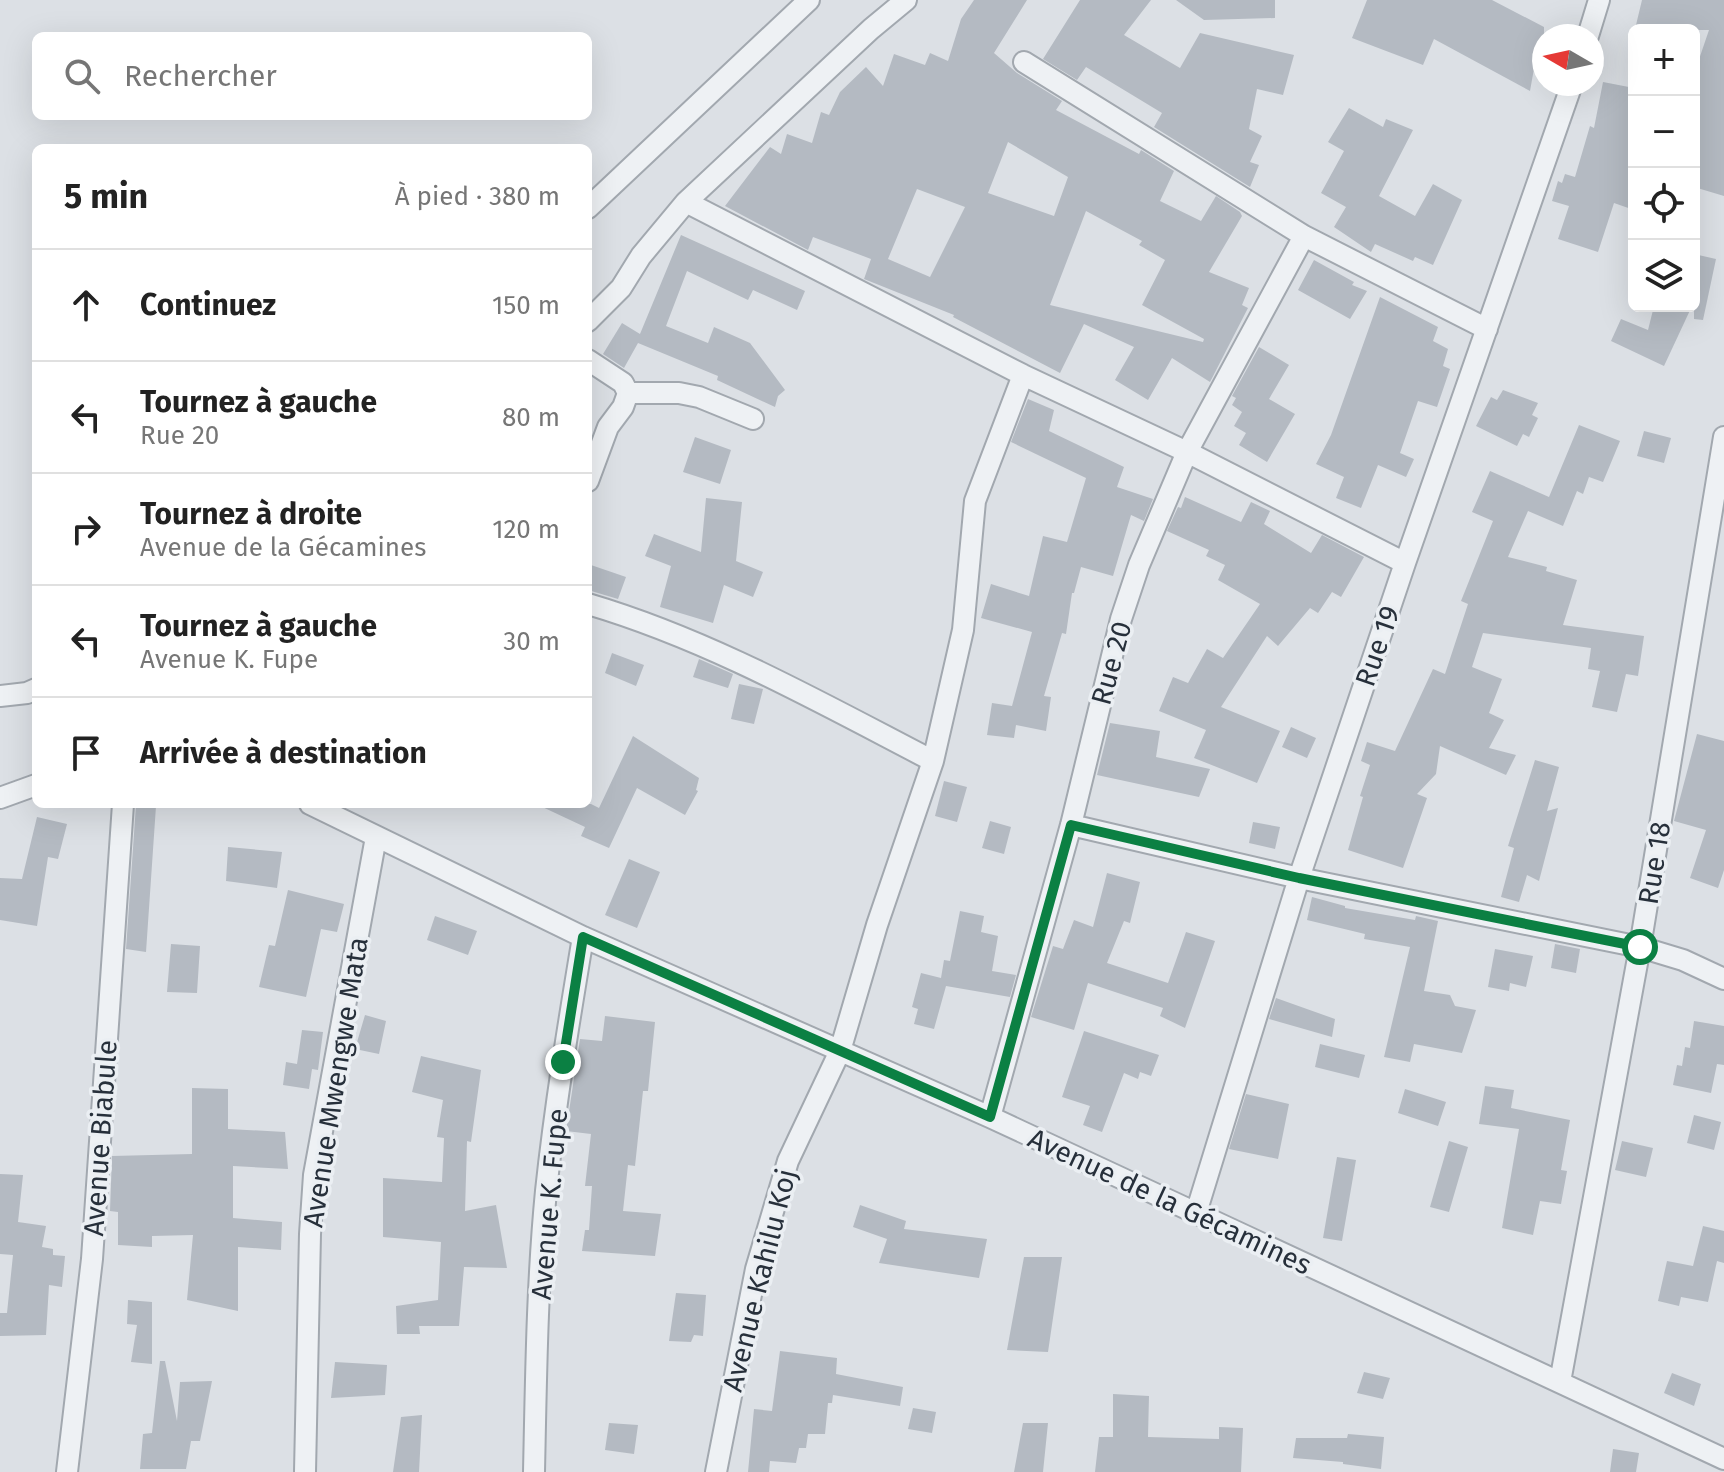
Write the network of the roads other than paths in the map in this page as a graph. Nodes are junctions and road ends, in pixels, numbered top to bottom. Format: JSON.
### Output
{"nodes":[{"id":1,"x":809,"y":0,"type":"edge"},
{"id":2,"x":906,"y":0,"type":"edge"},
{"id":3,"x":1599,"y":0,"type":"edge"},
{"id":4,"x":1592,"y":24,"type":"edge"},
{"id":5,"x":1024,"y":62,"type":"dead end"},
{"id":6,"x":1568,"y":96,"type":"edge"},
{"id":7,"x":686,"y":202,"type":"junction"},
{"id":8,"x":592,"y":204,"type":"edge"},
{"id":9,"x":1304,"y":236,"type":"junction"},
{"id":10,"x":592,"y":317,"type":"edge"},
{"id":11,"x":1487,"y":329,"type":"junction"},
{"id":12,"x":592,"y":363,"type":"edge"},
{"id":13,"x":1023,"y":375,"type":"junction"},
{"id":14,"x":628,"y":393,"type":"junction"},
{"id":15,"x":753,"y":419,"type":"dead end"},
{"id":16,"x":1724,"y":437,"type":"edge"},
{"id":17,"x":1187,"y":452,"type":"junction"},
{"id":18,"x":592,"y":470,"type":"edge"},
{"id":19,"x":1405,"y":563,"type":"junction"},
{"id":20,"x":592,"y":605,"type":"edge"},
{"id":21,"x":32,"y":691,"type":"edge"},
{"id":22,"x":0,"y":696,"type":"edge"},
{"id":23,"x":933,"y":761,"type":"junction"},
{"id":24,"x":32,"y":786,"type":"edge"},
{"id":25,"x":0,"y":798,"type":"edge"},
{"id":26,"x":123,"y":808,"type":"edge"},
{"id":27,"x":318,"y":808,"type":"edge"},
{"id":28,"x":1071,"y":825,"type":"junction"},
{"id":29,"x":376,"y":837,"type":"junction"},
{"id":30,"x":1299,"y":878,"type":"junction"},
{"id":31,"x":583,"y":937,"type":"junction"},
{"id":32,"x":1640,"y":947,"type":"junction"},
{"id":33,"x":1724,"y":979,"type":"edge"},
{"id":34,"x":840,"y":1051,"type":"junction"},
{"id":35,"x":990,"y":1117,"type":"junction"},
{"id":36,"x":1196,"y":1213,"type":"junction"},
{"id":37,"x":1560,"y":1382,"type":"junction"},
{"id":38,"x":1724,"y":1459,"type":"edge"},
{"id":39,"x":67,"y":1472,"type":"edge"},
{"id":40,"x":305,"y":1472,"type":"edge"},
{"id":41,"x":534,"y":1472,"type":"edge"},
{"id":42,"x":716,"y":1472,"type":"edge"}],
"edges":[{"from":1,"to":8,"type":"street"},
{"from":2,"to":7,"type":"street"},
{"from":3,"to":4,"type":"street"},
{"from":5,"to":9,"type":"street"},
{"from":6,"to":11,"type":"street","name":"Rue 19"},
{"from":7,"to":10,"type":"street"},
{"from":7,"to":13,"type":"street"},
{"from":9,"to":11,"type":"street"},
{"from":9,"to":17,"type":"street","name":"Rue 20"},
{"from":11,"to":19,"type":"street","name":"Rue 19"},
{"from":12,"to":14,"type":"street"},
{"from":13,"to":17,"type":"street"},
{"from":13,"to":23,"type":"street","name":"Avenue Kahilu Koj"},
{"from":14,"to":15,"type":"street"},
{"from":14,"to":18,"type":"street"},
{"from":16,"to":32,"type":"street","name":"Rue 18"},
{"from":17,"to":19,"type":"street"},
{"from":17,"to":28,"type":"street","name":"Rue 20"},
{"from":19,"to":30,"type":"street","name":"Rue 19"},
{"from":20,"to":23,"type":"street"},
{"from":21,"to":22,"type":"street"},
{"from":23,"to":34,"type":"street","name":"Avenue Kahilu Koj"},
{"from":24,"to":25,"type":"street"},
{"from":26,"to":39,"type":"street","name":"Avenue Biabule"},
{"from":27,"to":29,"type":"street","name":"Avenue de la Gécamines"},
{"from":28,"to":30,"type":"street"},
{"from":28,"to":35,"type":"street","name":"Rue 20"},
{"from":29,"to":31,"type":"street","name":"Avenue de la Gécamines"},
{"from":29,"to":40,"type":"street","name":"Avenue Mwengwe Mata"},
{"from":30,"to":32,"type":"street"},
{"from":30,"to":36,"type":"street","name":"Rue 19"},
{"from":31,"to":34,"type":"street","name":"Avenue de la Gécamines"},
{"from":31,"to":41,"type":"street","name":"Avenue K. Fupe"},
{"from":32,"to":33,"type":"street"},
{"from":32,"to":37,"type":"street","name":"Rue 18"},
{"from":34,"to":35,"type":"street","name":"Avenue de la Gécamines"},
{"from":34,"to":42,"type":"street","name":"Avenue Kahilu Koj"},
{"from":35,"to":36,"type":"street","name":"Avenue de la Gécamines"},
{"from":36,"to":37,"type":"street","name":"Avenue de la Gécamines"},
{"from":37,"to":38,"type":"street","name":"Avenue de la Gécamines"}]}
